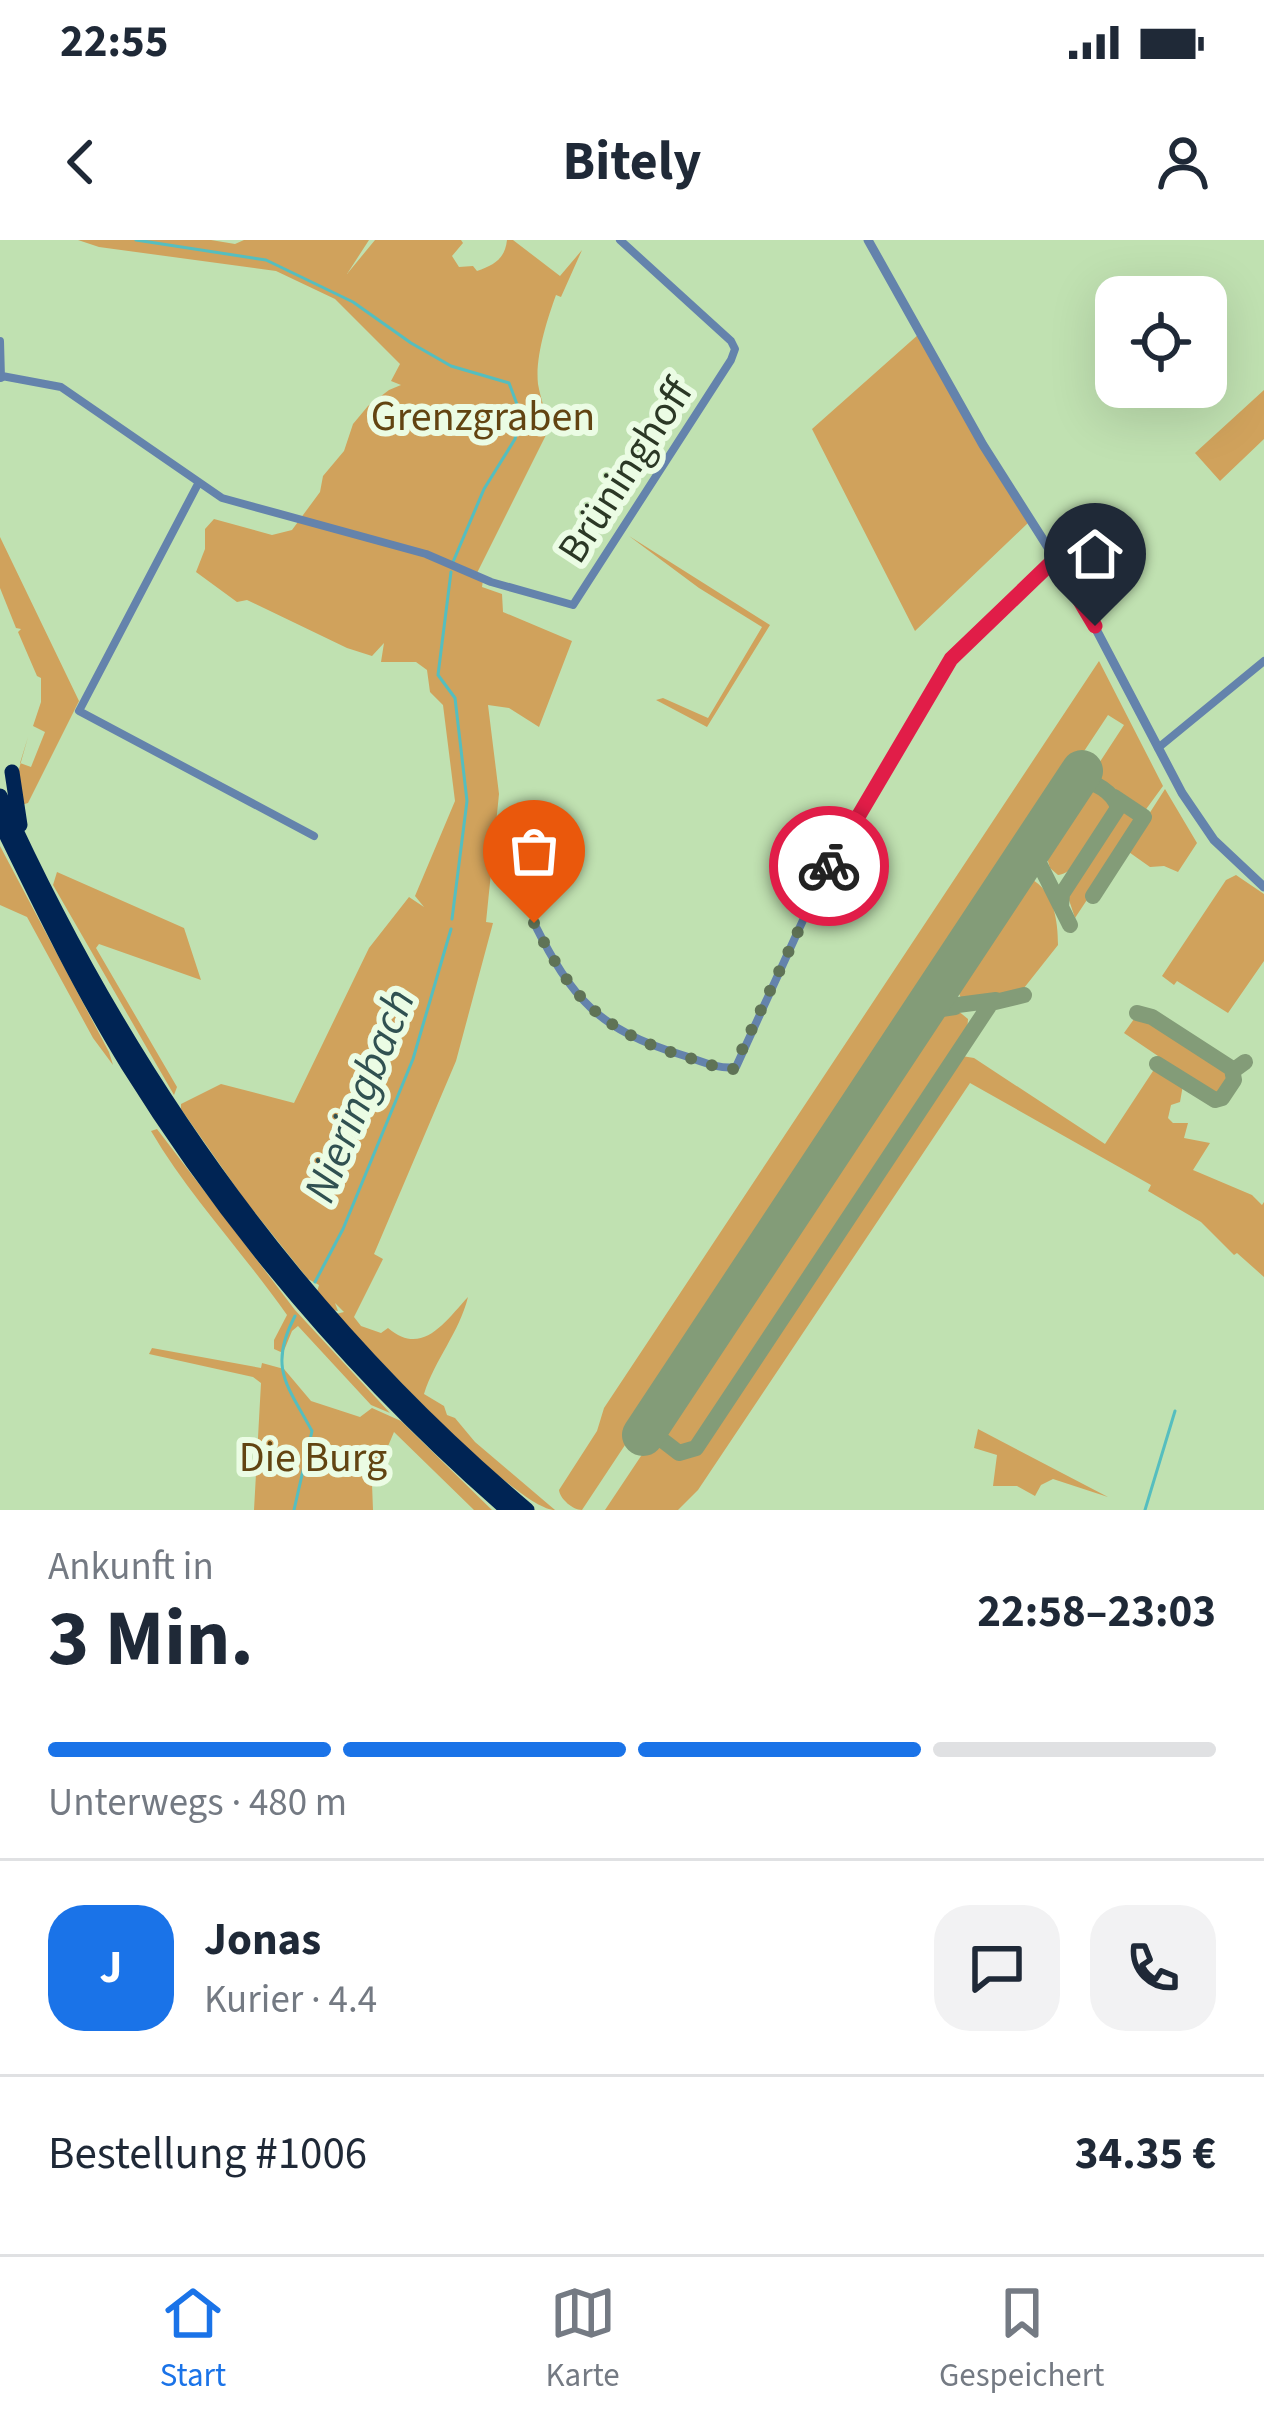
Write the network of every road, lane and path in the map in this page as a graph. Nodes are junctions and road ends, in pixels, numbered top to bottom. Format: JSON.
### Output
{"nodes":[{"id":1,"x":620,"y":240,"type":"edge"},
{"id":2,"x":868,"y":240,"type":"edge"},
{"id":3,"x":0,"y":341,"type":"edge"},
{"id":4,"x":1,"y":378,"type":"edge"},
{"id":5,"x":199,"y":482,"type":"junction"},
{"id":6,"x":1055,"y":559,"type":"junction"},
{"id":7,"x":1264,"y":661,"type":"edge"},
{"id":8,"x":1158,"y":748,"type":"junction"},
{"id":9,"x":12,"y":772,"type":"dead end"},
{"id":10,"x":0,"y":796,"type":"edge"},
{"id":11,"x":0,"y":822,"type":"edge"},
{"id":12,"x":0,"y":833,"type":"edge"},
{"id":13,"x":314,"y":836,"type":"dead end"},
{"id":14,"x":20,"y":850,"type":"junction"},
{"id":15,"x":1264,"y":886,"type":"edge"},
{"id":16,"x":534,"y":923,"type":"dead end"},
{"id":17,"x":508,"y":1510,"type":"edge"},
{"id":18,"x":527,"y":1510,"type":"edge"}],
"edges":[{"from":1,"to":5,"type":"street","name":"Brüninghoff"},
{"from":2,"to":6,"type":"street"},
{"from":3,"to":4,"type":"street"},
{"from":4,"to":5,"type":"street","name":"Brüninghoff"},
{"from":5,"to":13,"type":"street"},
{"from":6,"to":8,"type":"street"},
{"from":6,"to":16,"type":"street"},
{"from":7,"to":8,"type":"street"},
{"from":8,"to":15,"type":"street"},
{"from":9,"to":14,"type":"highway"},
{"from":10,"to":14,"type":"highway"},
{"from":11,"to":14,"type":"highway"},
{"from":12,"to":14,"type":"highway"},
{"from":14,"to":17,"type":"highway"},
{"from":14,"to":18,"type":"highway"}]}
